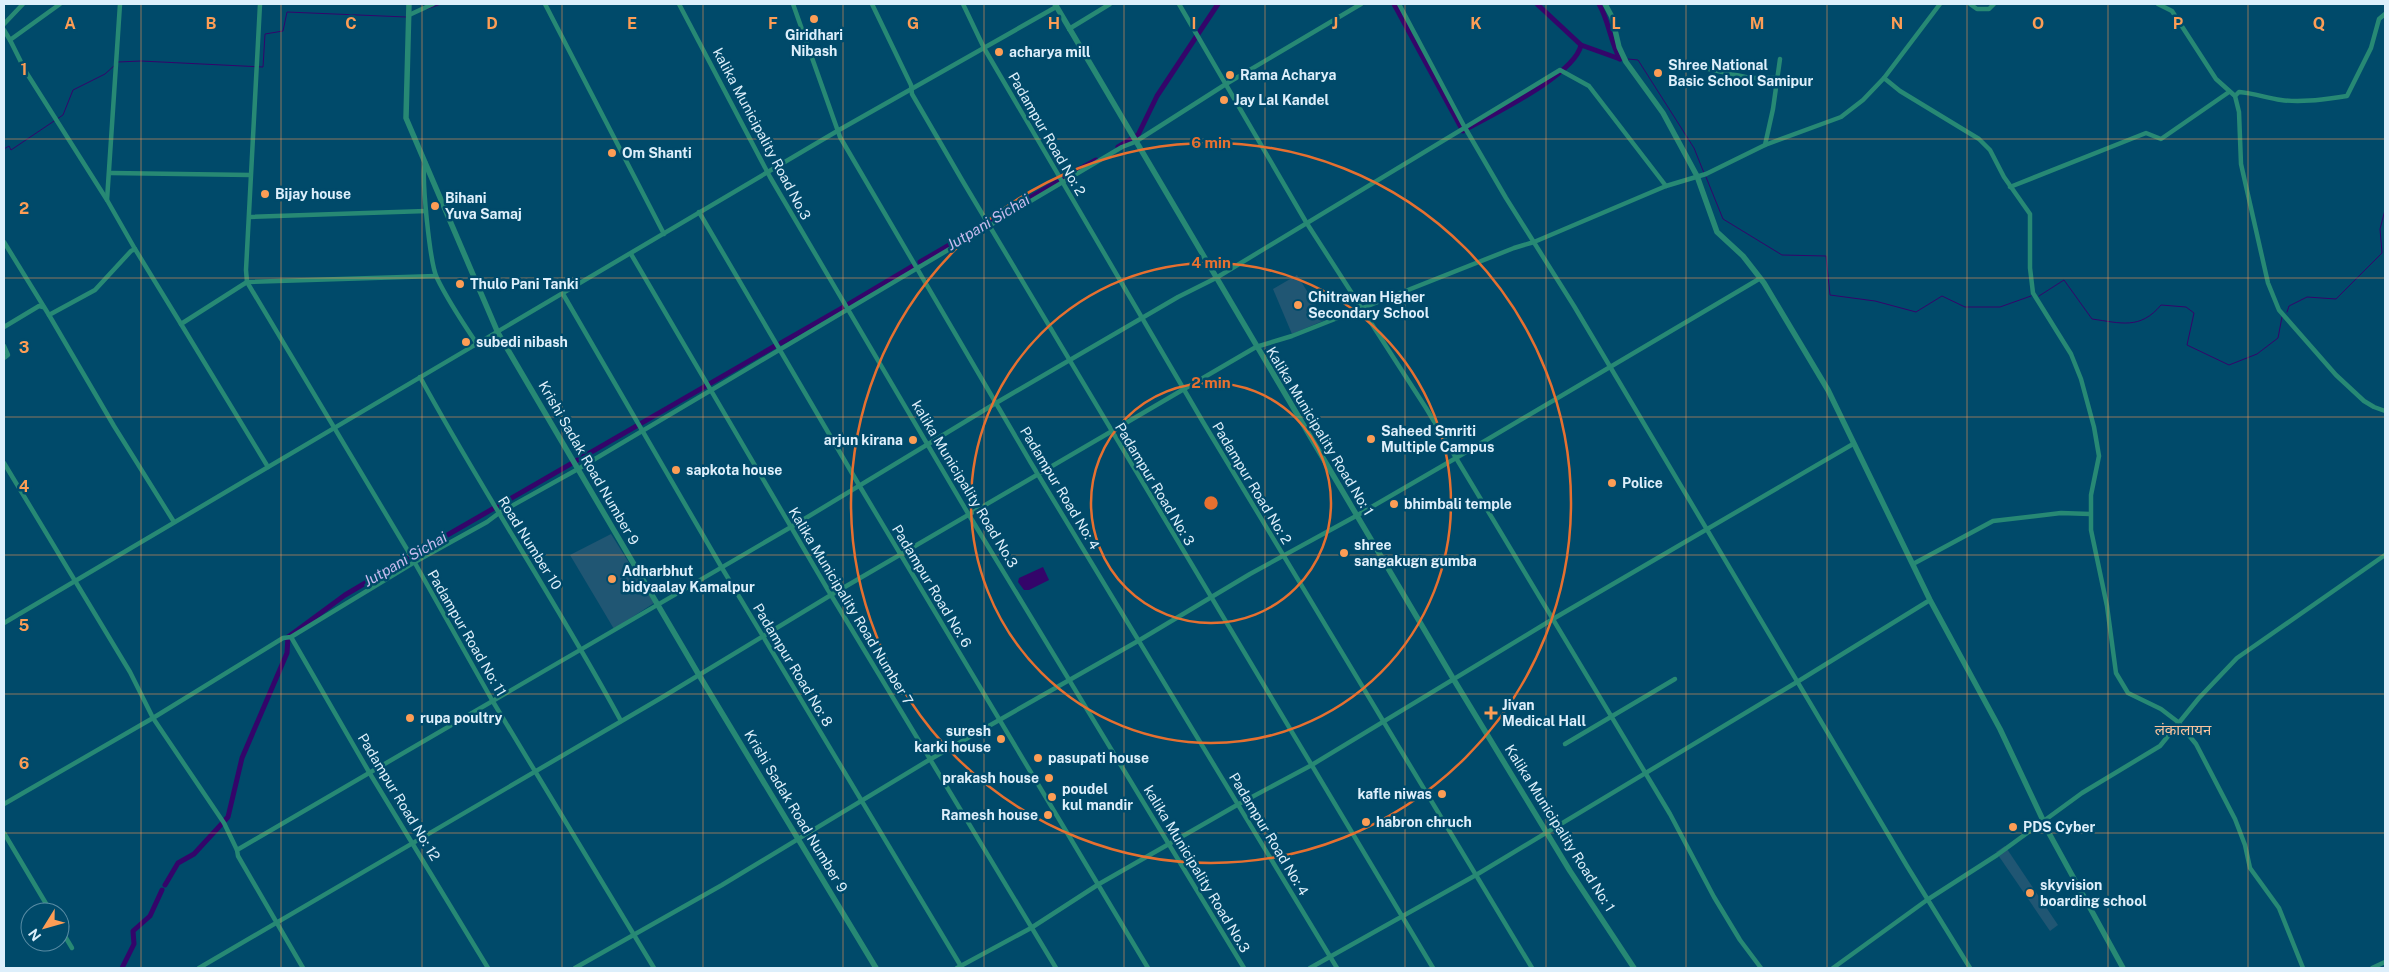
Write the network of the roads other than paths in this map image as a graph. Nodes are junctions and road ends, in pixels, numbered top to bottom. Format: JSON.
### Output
{"nodes":[{"id":1,"x":24,"y":4,"type":"edge"},
{"id":2,"x":60,"y":4,"type":"edge"},
{"id":3,"x":120,"y":4,"type":"edge"},
{"id":4,"x":260,"y":4,"type":"edge"},
{"id":5,"x":409,"y":4,"type":"edge"},
{"id":6,"x":434,"y":4,"type":"edge"},
{"id":7,"x":545,"y":4,"type":"edge"},
{"id":8,"x":679,"y":4,"type":"edge"},
{"id":9,"x":793,"y":4,"type":"edge"},
{"id":10,"x":872,"y":4,"type":"edge"},
{"id":11,"x":963,"y":4,"type":"edge"},
{"id":12,"x":1110,"y":4,"type":"edge"},
{"id":13,"x":1179,"y":4,"type":"edge"},
{"id":14,"x":1361,"y":4,"type":"edge"},
{"id":15,"x":1398,"y":4,"type":"edge"},
{"id":16,"x":1605,"y":4,"type":"edge"},
{"id":17,"x":1940,"y":4,"type":"edge"},
{"id":18,"x":1970,"y":4,"type":"edge"},
{"id":19,"x":1994,"y":4,"type":"edge"},
{"id":20,"x":2158,"y":4,"type":"edge"},
{"id":21,"x":1056,"y":5,"type":"edge"},
{"id":22,"x":2385,"y":14,"type":"edge"},
{"id":23,"x":409,"y":17,"type":"junction"},
{"id":24,"x":4,"y":24,"type":"edge"},
{"id":25,"x":1069,"y":29,"type":"junction"},
{"id":26,"x":4,"y":30,"type":"edge"},
{"id":27,"x":10,"y":40,"type":"junction"},
{"id":28,"x":984,"y":48,"type":"junction"},
{"id":29,"x":1780,"y":59,"type":"dead end"},
{"id":30,"x":1704,"y":68,"type":"dead end"},
{"id":31,"x":1778,"y":78,"type":"junction"},
{"id":32,"x":1884,"y":78,"type":"junction"},
{"id":33,"x":1226,"y":84,"type":"junction"},
{"id":34,"x":912,"y":90,"type":"junction"},
{"id":35,"x":2229,"y":92,"type":"junction"},
{"id":36,"x":2235,"y":96,"type":"junction"},
{"id":37,"x":1464,"y":129,"type":"junction"},
{"id":38,"x":839,"y":130,"type":"junction"},
{"id":39,"x":1135,"y":142,"type":"junction"},
{"id":40,"x":1765,"y":145,"type":"junction"},
{"id":41,"x":425,"y":162,"type":"junction"},
{"id":42,"x":768,"y":172,"type":"junction"},
{"id":43,"x":110,"y":173,"type":"junction"},
{"id":44,"x":250,"y":176,"type":"junction"},
{"id":45,"x":1697,"y":176,"type":"junction"},
{"id":46,"x":1062,"y":183,"type":"junction"},
{"id":47,"x":1666,"y":186,"type":"junction"},
{"id":48,"x":2010,"y":187,"type":"junction"},
{"id":49,"x":107,"y":200,"type":"junction"},
{"id":50,"x":426,"y":211,"type":"junction"},
{"id":51,"x":700,"y":212,"type":"junction"},
{"id":52,"x":250,"y":217,"type":"junction"},
{"id":53,"x":1306,"y":222,"type":"junction"},
{"id":54,"x":990,"y":225,"type":"junction"},
{"id":55,"x":664,"y":234,"type":"junction"},
{"id":56,"x":4,"y":242,"type":"edge"},
{"id":57,"x":1534,"y":242,"type":"junction"},
{"id":58,"x":135,"y":249,"type":"junction"},
{"id":59,"x":631,"y":254,"type":"junction"},
{"id":60,"x":916,"y":268,"type":"junction"},
{"id":61,"x":436,"y":276,"type":"junction"},
{"id":62,"x":1216,"y":278,"type":"junction"},
{"id":63,"x":1759,"y":279,"type":"junction"},
{"id":64,"x":247,"y":282,"type":"junction"},
{"id":65,"x":563,"y":294,"type":"junction"},
{"id":66,"x":43,"y":307,"type":"junction"},
{"id":67,"x":849,"y":309,"type":"junction"},
{"id":68,"x":1361,"y":309,"type":"junction"},
{"id":69,"x":49,"y":315,"type":"junction"},
{"id":70,"x":1141,"y":318,"type":"junction"},
{"id":71,"x":181,"y":324,"type":"junction"},
{"id":72,"x":4,"y":328,"type":"edge"},
{"id":73,"x":498,"y":333,"type":"junction"},
{"id":74,"x":477,"y":344,"type":"junction"},
{"id":75,"x":4,"y":346,"type":"edge"},
{"id":76,"x":1256,"y":347,"type":"junction"},
{"id":77,"x":780,"y":350,"type":"junction"},
{"id":78,"x":4,"y":358,"type":"edge"},
{"id":79,"x":1069,"y":362,"type":"junction"},
{"id":80,"x":1608,"y":368,"type":"junction"},
{"id":81,"x":420,"y":377,"type":"junction"},
{"id":82,"x":711,"y":389,"type":"junction"},
{"id":83,"x":1184,"y":390,"type":"junction"},
{"id":84,"x":996,"y":403,"type":"junction"},
{"id":85,"x":2385,"y":411,"type":"edge"},
{"id":86,"x":333,"y":426,"type":"junction"},
{"id":87,"x":642,"y":430,"type":"junction"},
{"id":88,"x":1111,"y":433,"type":"junction"},
{"id":89,"x":928,"y":444,"type":"junction"},
{"id":90,"x":1853,"y":444,"type":"junction"},
{"id":91,"x":1456,"y":458,"type":"junction"},
{"id":92,"x":4,"y":463,"type":"edge"},
{"id":93,"x":268,"y":467,"type":"junction"},
{"id":94,"x":578,"y":469,"type":"junction"},
{"id":95,"x":1038,"y":475,"type":"junction"},
{"id":96,"x":859,"y":485,"type":"junction"},
{"id":97,"x":499,"y":513,"type":"junction"},
{"id":98,"x":2090,"y":514,"type":"junction"},
{"id":99,"x":970,"y":515,"type":"junction"},
{"id":100,"x":1356,"y":516,"type":"junction"},
{"id":101,"x":174,"y":522,"type":"junction"},
{"id":102,"x":791,"y":527,"type":"junction"},
{"id":103,"x":1705,"y":529,"type":"junction"},
{"id":104,"x":901,"y":555,"type":"junction"},
{"id":105,"x":1283,"y":555,"type":"junction"},
{"id":106,"x":2385,"y":555,"type":"edge"},
{"id":107,"x":413,"y":563,"type":"junction"},
{"id":108,"x":1913,"y":564,"type":"junction"},
{"id":109,"x":722,"y":568,"type":"junction"},
{"id":110,"x":76,"y":580,"type":"junction"},
{"id":111,"x":831,"y":594,"type":"junction"},
{"id":112,"x":1210,"y":598,"type":"junction"},
{"id":113,"x":1930,"y":600,"type":"junction"},
{"id":114,"x":657,"y":604,"type":"junction"},
{"id":115,"x":1553,"y":619,"type":"junction"},
{"id":116,"x":4,"y":623,"type":"edge"},
{"id":117,"x":764,"y":636,"type":"junction"},
{"id":118,"x":292,"y":637,"type":"junction"},
{"id":119,"x":1138,"y":641,"type":"junction"},
{"id":120,"x":579,"y":649,"type":"junction"},
{"id":121,"x":699,"y":675,"type":"junction"},
{"id":122,"x":1675,"y":679,"type":"dead end"},
{"id":123,"x":1070,"y":680,"type":"junction"},
{"id":124,"x":1454,"y":680,"type":"junction"},
{"id":125,"x":1797,"y":682,"type":"junction"},
{"id":126,"x":492,"y":700,"type":"junction"},
{"id":127,"x":1610,"y":717,"type":"junction"},
{"id":128,"x":153,"y":718,"type":"junction"},
{"id":129,"x":621,"y":721,"type":"junction"},
{"id":130,"x":999,"y":721,"type":"junction"},
{"id":131,"x":2178,"y":722,"type":"junction"},
{"id":132,"x":1383,"y":723,"type":"junction"},
{"id":133,"x":1565,"y":744,"type":"dead end"},
{"id":134,"x":929,"y":760,"type":"junction"},
{"id":135,"x":1310,"y":766,"type":"junction"},
{"id":136,"x":535,"y":771,"type":"junction"},
{"id":137,"x":369,"y":772,"type":"junction"},
{"id":138,"x":1644,"y":774,"type":"junction"},
{"id":139,"x":862,"y":801,"type":"junction"},
{"id":140,"x":4,"y":804,"type":"edge"},
{"id":141,"x":1237,"y":805,"type":"junction"},
{"id":142,"x":2044,"y":821,"type":"junction"},
{"id":143,"x":4,"y":833,"type":"edge"},
{"id":144,"x":1547,"y":833,"type":"junction"},
{"id":145,"x":798,"y":839,"type":"junction"},
{"id":146,"x":413,"y":843,"type":"junction"},
{"id":147,"x":1169,"y":845,"type":"junction"},
{"id":148,"x":237,"y":850,"type":"junction"},
{"id":149,"x":1476,"y":875,"type":"junction"},
{"id":150,"x":1099,"y":884,"type":"junction"},
{"id":151,"x":1927,"y":900,"type":"junction"},
{"id":152,"x":45,"y":902,"type":"edge"},
{"id":153,"x":1402,"y":918,"type":"junction"},
{"id":154,"x":276,"y":923,"type":"junction"},
{"id":155,"x":1032,"y":928,"type":"junction"},
{"id":156,"x":634,"y":935,"type":"junction"},
{"id":157,"x":70,"y":945,"type":"edge"},
{"id":158,"x":72,"y":948,"type":"dead end"},
{"id":159,"x":1330,"y":957,"type":"junction"},
{"id":160,"x":2385,"y":962,"type":"edge"},
{"id":161,"x":960,"y":967,"type":"edge"},
{"id":162,"x":199,"y":968,"type":"edge"},
{"id":163,"x":303,"y":968,"type":"edge"},
{"id":164,"x":488,"y":968,"type":"edge"},
{"id":165,"x":575,"y":968,"type":"edge"},
{"id":166,"x":654,"y":968,"type":"edge"},
{"id":167,"x":876,"y":968,"type":"edge"},
{"id":168,"x":1056,"y":968,"type":"edge"},
{"id":169,"x":1148,"y":968,"type":"edge"},
{"id":170,"x":1244,"y":968,"type":"edge"},
{"id":171,"x":1310,"y":968,"type":"edge"},
{"id":172,"x":1337,"y":968,"type":"edge"},
{"id":173,"x":1433,"y":968,"type":"edge"},
{"id":174,"x":1532,"y":968,"type":"edge"},
{"id":175,"x":1634,"y":968,"type":"edge"},
{"id":176,"x":1760,"y":968,"type":"edge"},
{"id":177,"x":1833,"y":968,"type":"edge"},
{"id":178,"x":1970,"y":968,"type":"edge"},
{"id":179,"x":2123,"y":968,"type":"edge"},
{"id":180,"x":2303,"y":968,"type":"edge"},
{"id":181,"x":2372,"y":968,"type":"edge"}],
"edges":[{"from":1,"to":24,"type":"street"},
{"from":2,"to":27,"type":"street"},
{"from":3,"to":43,"type":"street"},
{"from":4,"to":44,"type":"street"},
{"from":5,"to":23,"type":"street","name":"Krishi Sadak Road Number 9"},
{"from":6,"to":23,"type":"street"},
{"from":7,"to":55,"type":"street"},
{"from":8,"to":42,"type":"street","name":"kalika Municipality Road No.3"},
{"from":9,"to":38,"type":"street","name":"Padampur Road No: 4"},
{"from":10,"to":34,"type":"street","name":"Padampur Road No: 3"},
{"from":11,"to":28,"type":"street","name":"Padampur Road No: 2"},
{"from":12,"to":25,"type":"street"},
{"from":13,"to":33,"type":"street"},
{"from":14,"to":33,"type":"street"},
{"from":15,"to":37,"type":"street"},
{"from":16,"to":45,"type":"street"},
{"from":17,"to":32,"type":"street"},
{"from":18,"to":19,"type":"street"},
{"from":20,"to":35,"type":"street"},
{"from":21,"to":25,"type":"street","name":"Kalika Municipality Road No: 1"},
{"from":21,"to":28,"type":"street"},
{"from":22,"to":36,"type":"street"},
{"from":23,"to":41,"type":"street","name":"Krishi Sadak Road Number 9"},
{"from":25,"to":39,"type":"street","name":"Kalika Municipality Road No: 1"},
{"from":26,"to":27,"type":"street"},
{"from":27,"to":49,"type":"street"},
{"from":28,"to":34,"type":"street"},
{"from":28,"to":46,"type":"street","name":"Padampur Road No: 2"},
{"from":29,"to":31,"type":"street"},
{"from":30,"to":31,"type":"street"},
{"from":31,"to":40,"type":"street"},
{"from":32,"to":40,"type":"street"},
{"from":32,"to":48,"type":"street"},
{"from":33,"to":39,"type":"street"},
{"from":33,"to":53,"type":"street"},
{"from":34,"to":38,"type":"street"},
{"from":34,"to":54,"type":"street","name":"Padampur Road No: 3"},
{"from":35,"to":36,"type":"street"},
{"from":35,"to":48,"type":"street"},
{"from":36,"to":85,"type":"street"},
{"from":37,"to":47,"type":"street"},
{"from":37,"to":53,"type":"street"},
{"from":37,"to":57,"type":"street"},
{"from":38,"to":42,"type":"street"},
{"from":38,"to":60,"type":"street","name":"Padampur Road No: 4"},
{"from":39,"to":46,"type":"street"},
{"from":39,"to":62,"type":"street","name":"Kalika Municipality Road No: 1"},
{"from":40,"to":45,"type":"street"},
{"from":41,"to":50,"type":"street"},
{"from":41,"to":73,"type":"street","name":"Krishi Sadak Road Number 9"},
{"from":42,"to":51,"type":"street"},
{"from":42,"to":67,"type":"street","name":"kalika Municipality Road No.3"},
{"from":43,"to":44,"type":"street"},
{"from":43,"to":49,"type":"street"},
{"from":44,"to":52,"type":"street"},
{"from":45,"to":47,"type":"street"},
{"from":45,"to":63,"type":"street"},
{"from":46,"to":54,"type":"street"},
{"from":46,"to":70,"type":"street","name":"Padampur Road No: 2"},
{"from":47,"to":57,"type":"street"},
{"from":48,"to":98,"type":"street"},
{"from":49,"to":58,"type":"street"},
{"from":50,"to":52,"type":"street"},
{"from":50,"to":61,"type":"street"},
{"from":51,"to":55,"type":"street"},
{"from":51,"to":77,"type":"street","name":"Padampur Road No: 6"},
{"from":52,"to":64,"type":"street"},
{"from":53,"to":62,"type":"street"},
{"from":53,"to":68,"type":"street"},
{"from":54,"to":60,"type":"street"},
{"from":54,"to":79,"type":"street","name":"Padampur Road No: 3"},
{"from":55,"to":59,"type":"street"},
{"from":56,"to":66,"type":"street"},
{"from":57,"to":68,"type":"street"},
{"from":57,"to":80,"type":"street"},
{"from":58,"to":69,"type":"street"},
{"from":58,"to":71,"type":"street"},
{"from":59,"to":65,"type":"street"},
{"from":59,"to":82,"type":"street","name":"Kalika Municipality Road Number 7"},
{"from":60,"to":67,"type":"street"},
{"from":60,"to":84,"type":"street","name":"Padampur Road No: 4"},
{"from":61,"to":64,"type":"street"},
{"from":61,"to":74,"type":"street"},
{"from":62,"to":70,"type":"street"},
{"from":62,"to":76,"type":"street","name":"Kalika Municipality Road No: 1"},
{"from":63,"to":80,"type":"street"},
{"from":63,"to":90,"type":"street"},
{"from":64,"to":71,"type":"street"},
{"from":64,"to":86,"type":"street","name":"Padampur Road No: 11"},
{"from":65,"to":73,"type":"street"},
{"from":65,"to":87,"type":"street","name":"Padampur Road No: 8"},
{"from":66,"to":69,"type":"street"},
{"from":66,"to":72,"type":"street"},
{"from":67,"to":77,"type":"street"},
{"from":67,"to":89,"type":"street","name":"kalika Municipality Road No.3"},
{"from":68,"to":76,"type":"street"},
{"from":68,"to":91,"type":"street"},
{"from":69,"to":101,"type":"street"},
{"from":70,"to":79,"type":"street"},
{"from":70,"to":83,"type":"street","name":"Padampur Road No: 2"},
{"from":71,"to":93,"type":"street"},
{"from":73,"to":74,"type":"street"},
{"from":73,"to":94,"type":"street","name":"Krishi Sadak Road Number 9"},
{"from":74,"to":81,"type":"street"},
{"from":75,"to":78,"type":"street"},
{"from":76,"to":83,"type":"street"},
{"from":76,"to":100,"type":"street","name":"Kalika Municipality Road No: 1"},
{"from":77,"to":82,"type":"street"},
{"from":77,"to":96,"type":"street","name":"Padampur Road No: 6"},
{"from":79,"to":84,"type":"street"},
{"from":79,"to":88,"type":"street","name":"Padampur Road No: 3"},
{"from":80,"to":91,"type":"street"},
{"from":80,"to":103,"type":"street"},
{"from":81,"to":86,"type":"street"},
{"from":81,"to":97,"type":"street","name":"Road Number 10"},
{"from":82,"to":87,"type":"street"},
{"from":82,"to":102,"type":"street","name":"Kalika Municipality Road Number 7"},
{"from":83,"to":88,"type":"street"},
{"from":83,"to":105,"type":"street","name":"Padampur Road No: 2"},
{"from":84,"to":89,"type":"street"},
{"from":84,"to":95,"type":"street","name":"Padampur Road No: 4"},
{"from":86,"to":93,"type":"street"},
{"from":86,"to":107,"type":"street","name":"Padampur Road No: 11"},
{"from":87,"to":94,"type":"street"},
{"from":87,"to":109,"type":"street","name":"Padampur Road No: 8"},
{"from":88,"to":95,"type":"street"},
{"from":88,"to":112,"type":"street","name":"Padampur Road No: 3"},
{"from":89,"to":96,"type":"street"},
{"from":89,"to":99,"type":"street","name":"kalika Municipality Road No.3"},
{"from":90,"to":103,"type":"street"},
{"from":90,"to":108,"type":"street"},
{"from":91,"to":100,"type":"street"},
{"from":91,"to":115,"type":"street"},
{"from":92,"to":110,"type":"street"},
{"from":93,"to":101,"type":"street"},
{"from":94,"to":97,"type":"street"},
{"from":94,"to":114,"type":"street","name":"Krishi Sadak Road Number 9"},
{"from":95,"to":99,"type":"street"},
{"from":95,"to":119,"type":"street","name":"Padampur Road No: 4"},
{"from":96,"to":102,"type":"street"},
{"from":96,"to":104,"type":"street","name":"Padampur Road No: 6"},
{"from":97,"to":107,"type":"street"},
{"from":97,"to":120,"type":"street","name":"Road Number 10"},
{"from":98,"to":108,"type":"street"},
{"from":98,"to":131,"type":"street"},
{"from":99,"to":104,"type":"street"},
{"from":99,"to":123,"type":"street","name":"kalika Municipality Road No.3"},
{"from":100,"to":105,"type":"street"},
{"from":100,"to":124,"type":"street","name":"Kalika Municipality Road No: 1"},
{"from":101,"to":110,"type":"street"},
{"from":102,"to":109,"type":"street"},
{"from":102,"to":111,"type":"street","name":"Kalika Municipality Road Number 7"},
{"from":103,"to":115,"type":"street"},
{"from":103,"to":125,"type":"street"},
{"from":104,"to":111,"type":"street"},
{"from":104,"to":130,"type":"street","name":"Padampur Road No: 6"},
{"from":105,"to":112,"type":"street"},
{"from":105,"to":132,"type":"street","name":"Padampur Road No: 2"},
{"from":106,"to":131,"type":"street"},
{"from":107,"to":118,"type":"street"},
{"from":107,"to":126,"type":"street","name":"Padampur Road No: 11"},
{"from":108,"to":113,"type":"street"},
{"from":109,"to":114,"type":"street"},
{"from":109,"to":117,"type":"street","name":"Padampur Road No: 8"},
{"from":110,"to":116,"type":"street"},
{"from":110,"to":128,"type":"street"},
{"from":111,"to":117,"type":"street"},
{"from":111,"to":134,"type":"street","name":"Kalika Municipality Road Number 7"},
{"from":112,"to":119,"type":"street"},
{"from":112,"to":135,"type":"street","name":"Padampur Road No: 3"},
{"from":113,"to":125,"type":"street"},
{"from":113,"to":142,"type":"street"},
{"from":114,"to":120,"type":"street"},
{"from":114,"to":121,"type":"street","name":"Krishi Sadak Road Number 9"},
{"from":115,"to":124,"type":"street"},
{"from":115,"to":127,"type":"street"},
{"from":117,"to":121,"type":"street"},
{"from":117,"to":139,"type":"street","name":"Padampur Road No: 8"},
{"from":118,"to":128,"type":"street"},
{"from":118,"to":137,"type":"street","name":"Padampur Road No: 12"},
{"from":119,"to":123,"type":"street"},
{"from":119,"to":141,"type":"street","name":"Padampur Road No: 4"},
{"from":120,"to":126,"type":"street"},
{"from":120,"to":129,"type":"street","name":"Road Number 10"},
{"from":121,"to":129,"type":"street"},
{"from":121,"to":145,"type":"street","name":"Krishi Sadak Road Number 9"},
{"from":122,"to":127,"type":"street"},
{"from":123,"to":130,"type":"street"},
{"from":123,"to":147,"type":"street","name":"kalika Municipality Road No.3"},
{"from":124,"to":132,"type":"street"},
{"from":124,"to":144,"type":"street","name":"Kalika Municipality Road No: 1"},
{"from":125,"to":138,"type":"street"},
{"from":125,"to":151,"type":"street"},
{"from":126,"to":136,"type":"street","name":"Padampur Road No: 11"},
{"from":126,"to":137,"type":"street"},
{"from":127,"to":133,"type":"street"},
{"from":127,"to":138,"type":"street"},
{"from":128,"to":140,"type":"street"},
{"from":128,"to":148,"type":"street"},
{"from":129,"to":136,"type":"street"},
{"from":130,"to":134,"type":"street"},
{"from":130,"to":150,"type":"street","name":"Padampur Road No: 6"},
{"from":131,"to":142,"type":"street"},
{"from":131,"to":180,"type":"street"},
{"from":132,"to":135,"type":"street"},
{"from":132,"to":149,"type":"street","name":"Padampur Road No: 2"},
{"from":134,"to":139,"type":"street"},
{"from":134,"to":155,"type":"street","name":"Kalika Municipality Road Number 7"},
{"from":135,"to":141,"type":"street"},
{"from":135,"to":153,"type":"street","name":"Padampur Road No: 3"},
{"from":136,"to":146,"type":"street"},
{"from":136,"to":156,"type":"street","name":"Padampur Road No: 11"},
{"from":137,"to":146,"type":"street","name":"Padampur Road No: 12"},
{"from":137,"to":148,"type":"street"},
{"from":138,"to":144,"type":"street"},
{"from":138,"to":176,"type":"street"},
{"from":139,"to":145,"type":"street"},
{"from":139,"to":161,"type":"street","name":"Padampur Road No: 8"},
{"from":141,"to":147,"type":"street"},
{"from":141,"to":159,"type":"street","name":"Padampur Road No: 4"},
{"from":142,"to":151,"type":"street"},
{"from":142,"to":179,"type":"street"},
{"from":143,"to":152,"type":"street"},
{"from":144,"to":149,"type":"street"},
{"from":144,"to":175,"type":"street","name":"Kalika Municipality Road No: 1"},
{"from":145,"to":156,"type":"street"},
{"from":145,"to":167,"type":"street","name":"Krishi Sadak Road Number 9"},
{"from":146,"to":154,"type":"street"},
{"from":146,"to":164,"type":"street","name":"Padampur Road No: 12"},
{"from":147,"to":150,"type":"street"},
{"from":147,"to":170,"type":"street","name":"kalika Municipality Road No.3"},
{"from":148,"to":154,"type":"street"},
{"from":149,"to":153,"type":"street"},
{"from":149,"to":174,"type":"street","name":"Padampur Road No: 2"},
{"from":150,"to":155,"type":"street"},
{"from":150,"to":169,"type":"street","name":"Padampur Road No: 6"},
{"from":151,"to":177,"type":"street"},
{"from":151,"to":178,"type":"street"},
{"from":153,"to":159,"type":"street"},
{"from":153,"to":173,"type":"street","name":"Padampur Road No: 3"},
{"from":154,"to":162,"type":"street"},
{"from":154,"to":163,"type":"street"},
{"from":155,"to":161,"type":"street"},
{"from":155,"to":168,"type":"street","name":"Kalika Municipality Road Number 7"},
{"from":156,"to":165,"type":"street"},
{"from":156,"to":166,"type":"street","name":"Padampur Road No: 11"},
{"from":157,"to":158,"type":"street"},
{"from":159,"to":171,"type":"street"},
{"from":159,"to":172,"type":"street","name":"Padampur Road No: 4"},
{"from":160,"to":181,"type":"street"}]}
